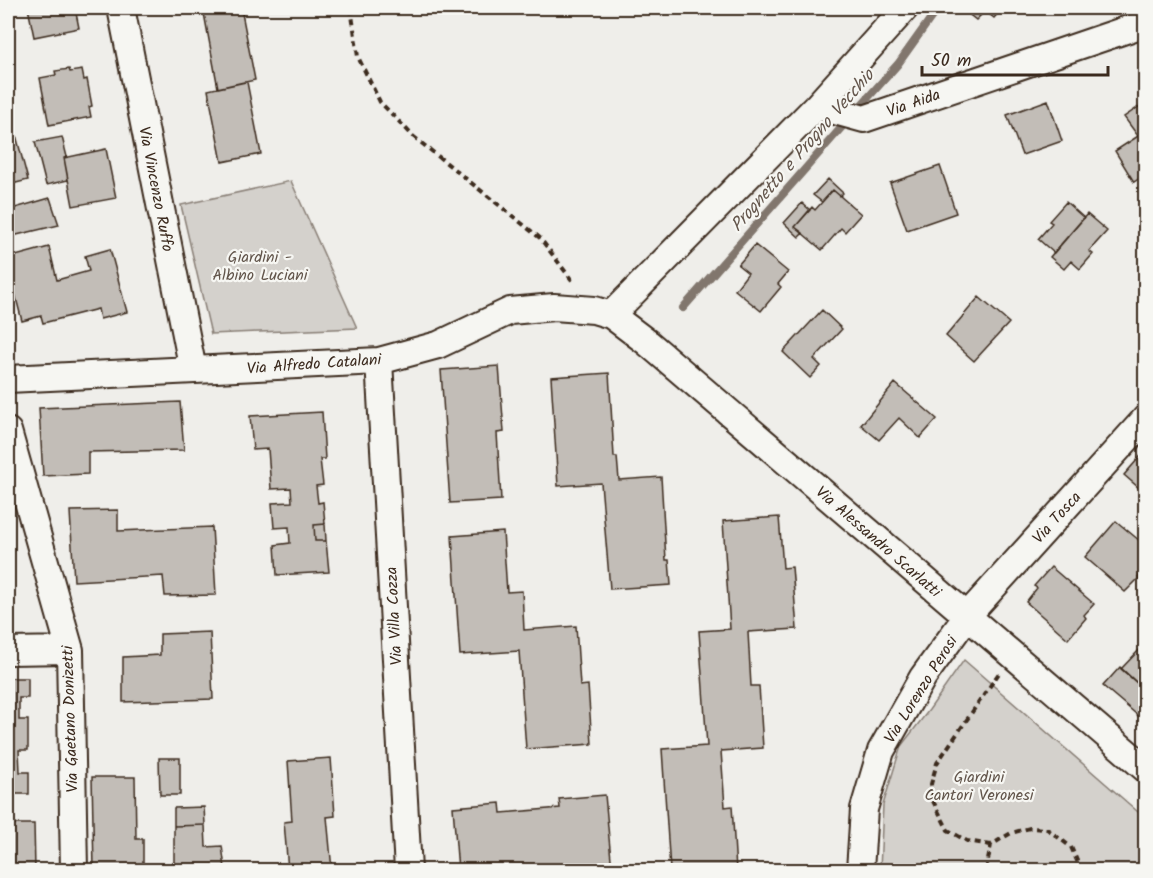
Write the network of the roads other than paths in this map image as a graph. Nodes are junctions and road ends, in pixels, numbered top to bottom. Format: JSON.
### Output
{"nodes":[{"id":1,"x":121,"y":8,"type":"edge"},
{"id":2,"x":904,"y":8,"type":"edge"},
{"id":3,"x":1146,"y":23,"type":"edge"},
{"id":4,"x":817,"y":106,"type":"junction"},
{"id":5,"x":602,"y":313,"type":"junction"},
{"id":6,"x":379,"y":361,"type":"junction"},
{"id":7,"x":193,"y":370,"type":"junction"},
{"id":8,"x":8,"y":379,"type":"edge"},
{"id":9,"x":1146,"y":418,"type":"edge"},
{"id":10,"x":8,"y":431,"type":"edge"},
{"id":11,"x":967,"y":616,"type":"junction"},
{"id":12,"x":70,"y":650,"type":"junction"},
{"id":13,"x":8,"y":651,"type":"edge"},
{"id":14,"x":1146,"y":769,"type":"edge"},
{"id":15,"x":74,"y":870,"type":"edge"},
{"id":16,"x":408,"y":870,"type":"edge"},
{"id":17,"x":860,"y":870,"type":"edge"}],
"edges":[{"from":1,"to":7,"type":"street","name":"Via Vincenzo Ruffo"},
{"from":2,"to":4,"type":"street"},
{"from":3,"to":4,"type":"street","name":"Via Aida"},
{"from":4,"to":5,"type":"street"},
{"from":5,"to":6,"type":"street","name":"Via Alfredo Catalani"},
{"from":5,"to":11,"type":"street","name":"Via Alessandro Scarlatti"},
{"from":6,"to":7,"type":"street","name":"Via Alfredo Catalani"},
{"from":6,"to":16,"type":"street","name":"Via Villa Cozza"},
{"from":7,"to":8,"type":"street","name":"Via Alfredo Catalani"},
{"from":9,"to":11,"type":"street","name":"Via Tosca"},
{"from":10,"to":12,"type":"street","name":"Via Gaetano Donizetti"},
{"from":11,"to":14,"type":"street","name":"Via Alessandro Scarlatti"},
{"from":11,"to":17,"type":"street","name":"Via Lorenzo Perosi"},
{"from":12,"to":13,"type":"street"},
{"from":12,"to":15,"type":"street","name":"Via Gaetano Donizetti"}]}
